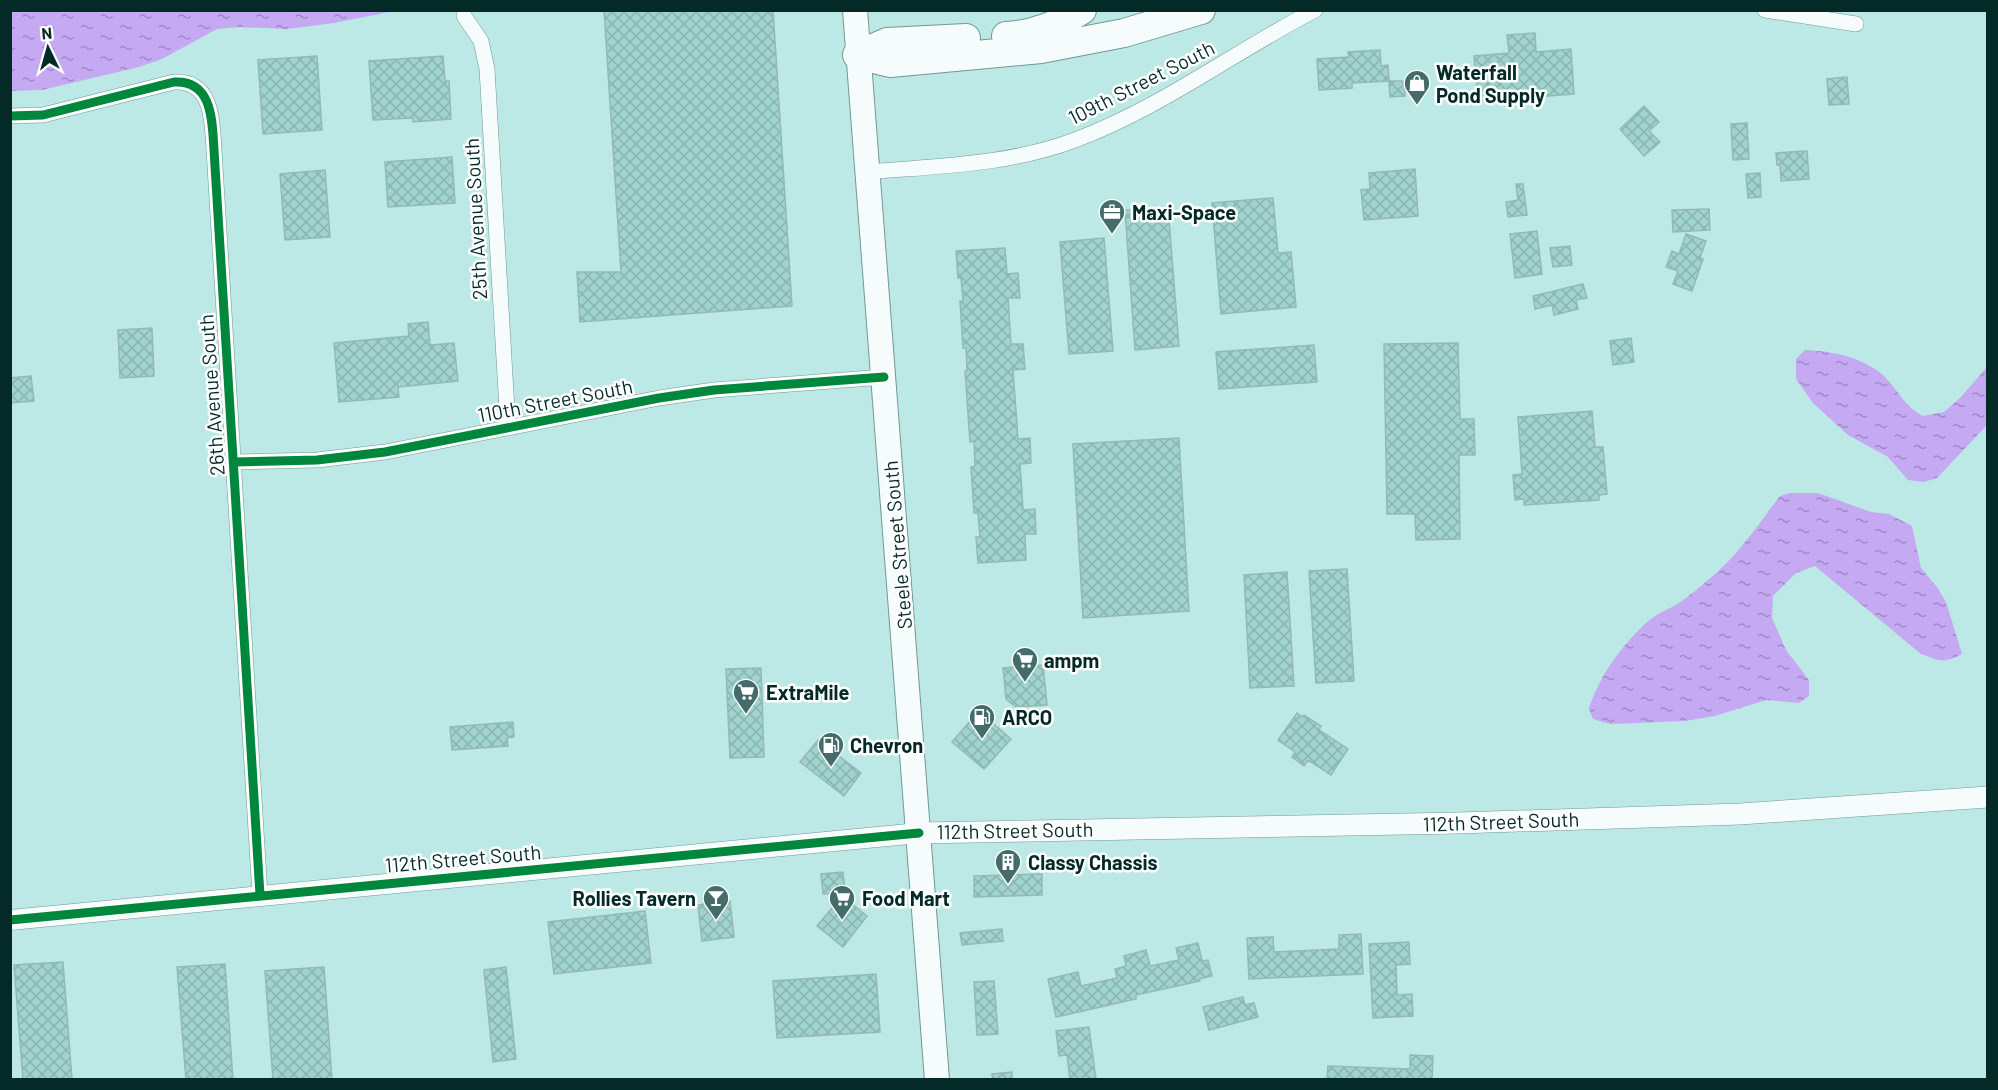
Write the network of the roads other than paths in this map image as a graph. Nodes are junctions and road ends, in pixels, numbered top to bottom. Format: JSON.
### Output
{"nodes":[{"id":1,"x":855,"y":10,"type":"edge"},
{"id":2,"x":1082,"y":10,"type":"edge"},
{"id":3,"x":1201,"y":10,"type":"edge"},
{"id":4,"x":1315,"y":10,"type":"edge"},
{"id":5,"x":1765,"y":10,"type":"edge"},
{"id":6,"x":464,"y":16,"type":"dead end"},
{"id":7,"x":1856,"y":24,"type":"dead end"},
{"id":8,"x":857,"y":55,"type":"junction"},
{"id":9,"x":10,"y":116,"type":"edge"},
{"id":10,"x":868,"y":172,"type":"junction"},
{"id":11,"x":884,"y":377,"type":"junction"},
{"id":12,"x":508,"y":427,"type":"junction"},
{"id":13,"x":234,"y":462,"type":"junction"},
{"id":14,"x":1988,"y":797,"type":"edge"},
{"id":15,"x":919,"y":833,"type":"junction"},
{"id":16,"x":260,"y":895,"type":"junction"},
{"id":17,"x":10,"y":920,"type":"edge"},
{"id":18,"x":937,"y":1080,"type":"edge"}],
"edges":[{"from":1,"to":8,"type":"main road","name":"Steele Street South"},
{"from":2,"to":8,"type":"highway"},
{"from":3,"to":8,"type":"highway"},
{"from":4,"to":10,"type":"street","name":"109th Street South"},
{"from":5,"to":7,"type":"street"},
{"from":6,"to":12,"type":"street","name":"25th Avenue South"},
{"from":8,"to":10,"type":"main road","name":"Steele Street South"},
{"from":9,"to":13,"type":"street","name":"26th Avenue South"},
{"from":10,"to":11,"type":"main road","name":"Steele Street South"},
{"from":11,"to":12,"type":"street","name":"110th Street South"},
{"from":11,"to":15,"type":"main road","name":"Steele Street South"},
{"from":12,"to":13,"type":"street","name":"110th Street South"},
{"from":13,"to":16,"type":"street","name":"26th Avenue South"},
{"from":14,"to":15,"type":"main road","name":"112th Street South"},
{"from":15,"to":16,"type":"street","name":"112th Street South"},
{"from":15,"to":18,"type":"main road","name":"Steele Street South"},
{"from":16,"to":17,"type":"street","name":"112th Street South"}]}
